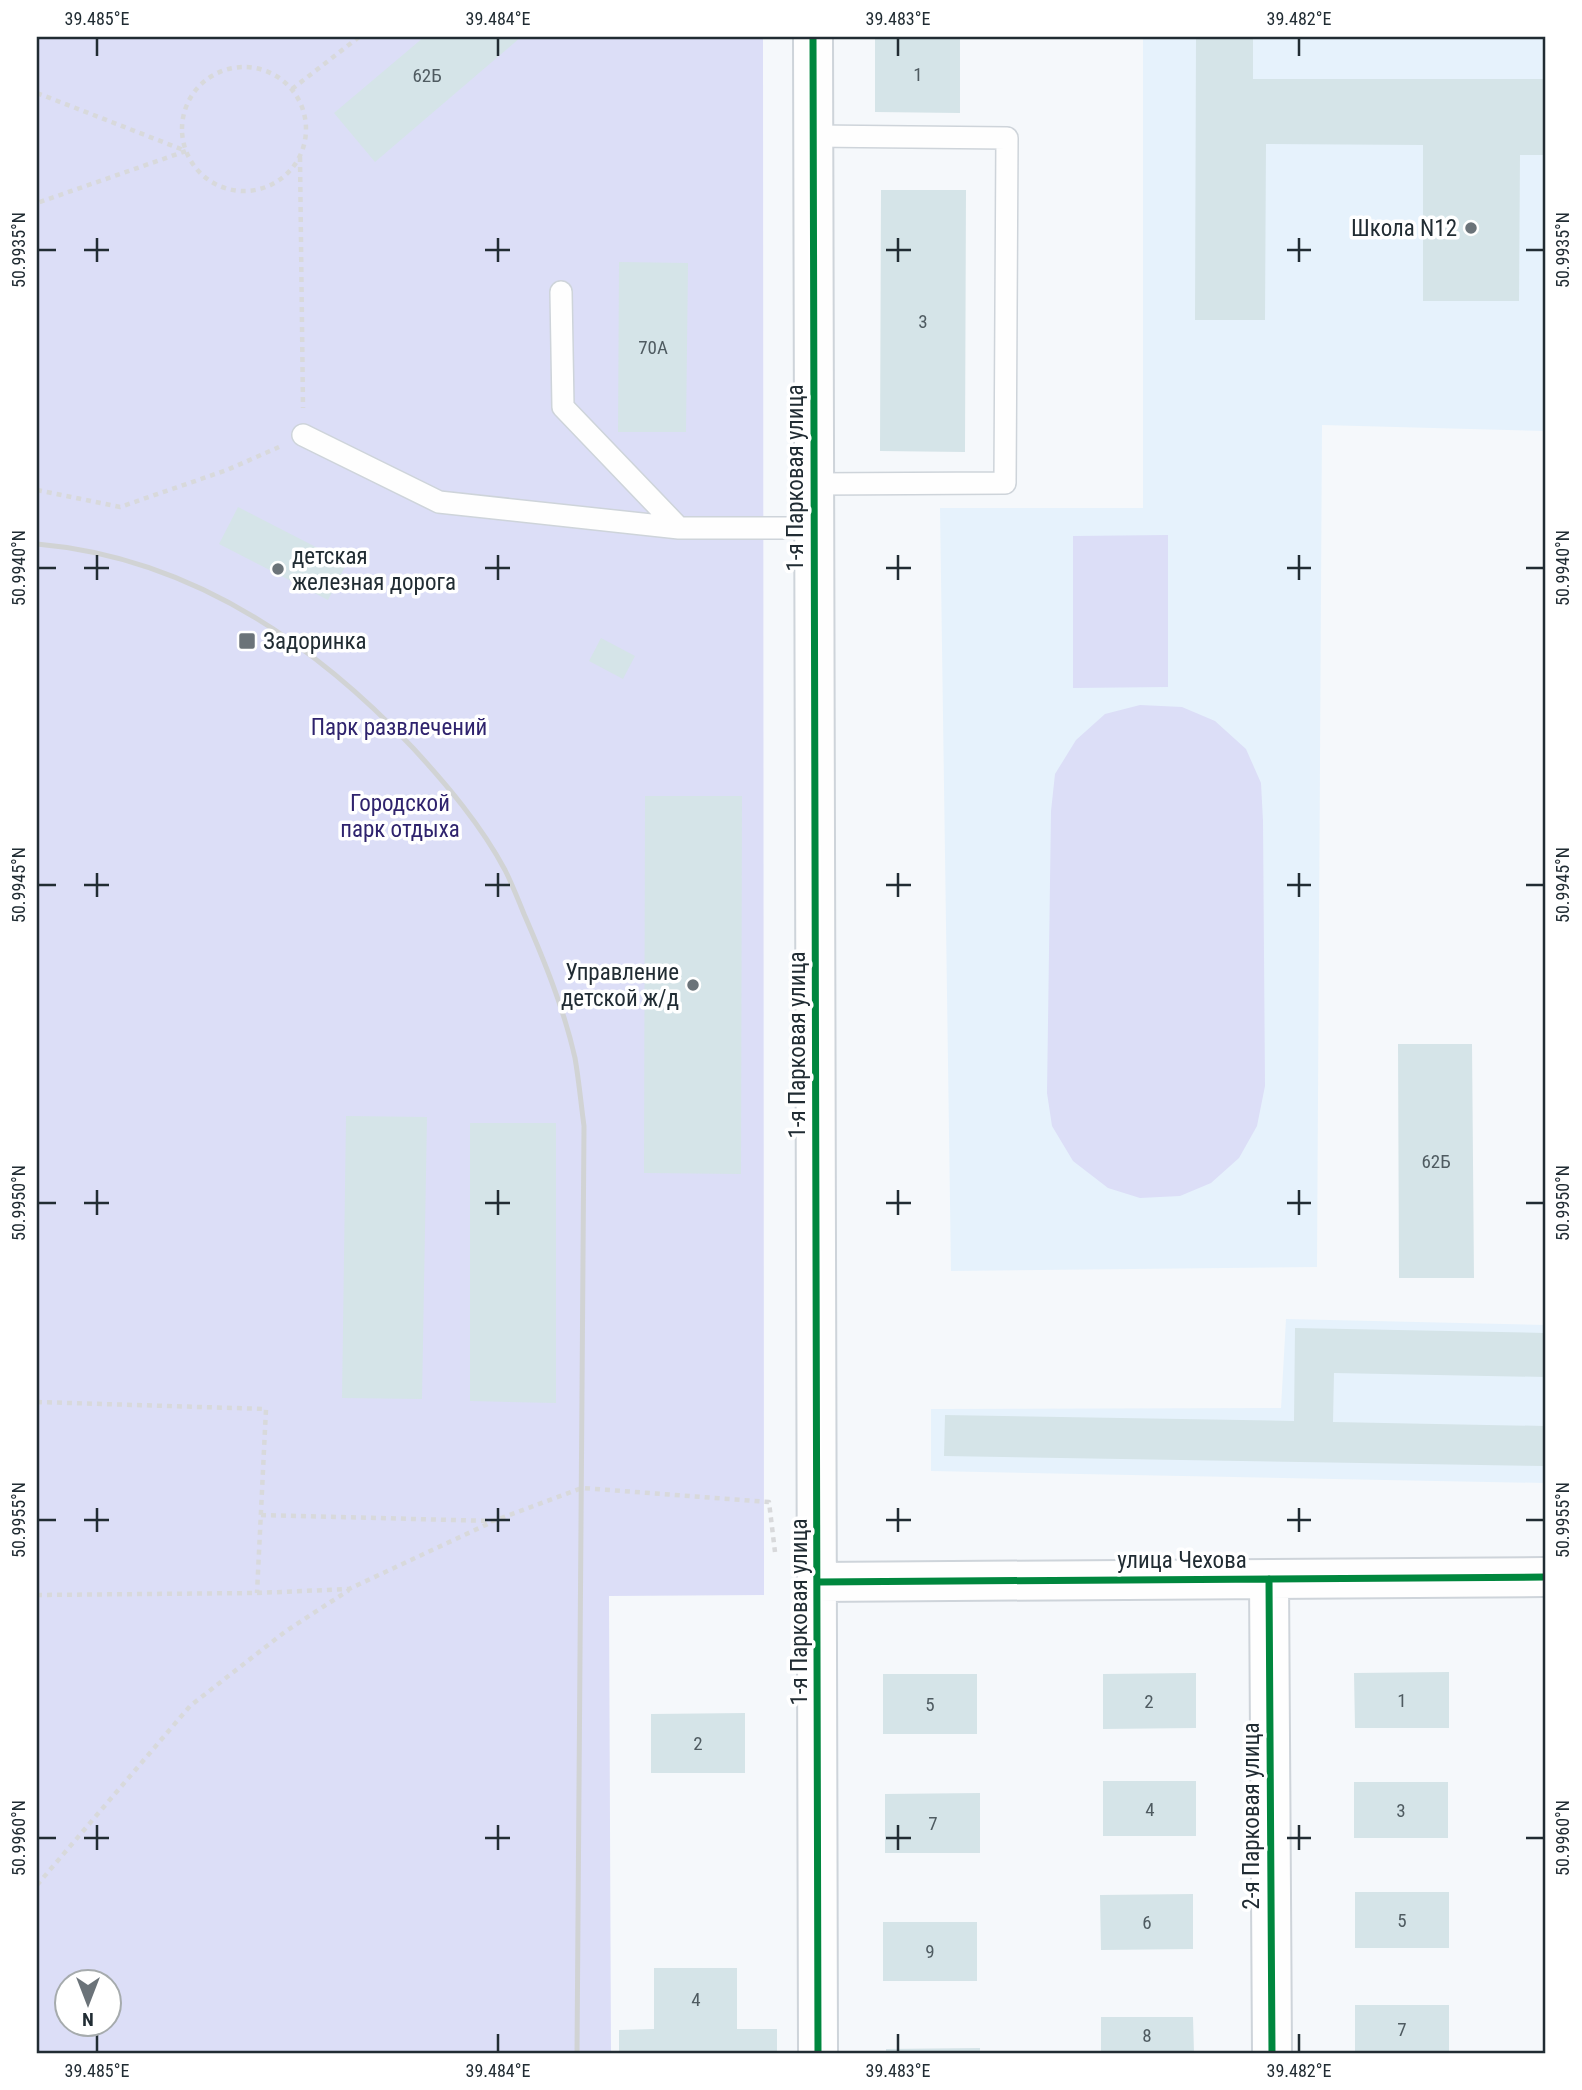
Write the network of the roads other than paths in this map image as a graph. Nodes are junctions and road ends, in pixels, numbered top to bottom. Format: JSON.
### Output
{"nodes":[{"id":1,"x":813,"y":37,"type":"edge"},
{"id":2,"x":813,"y":136,"type":"junction"},
{"id":3,"x":561,"y":292,"type":"dead end"},
{"id":4,"x":303,"y":435,"type":"road end"},
{"id":5,"x":814,"y":484,"type":"junction"},
{"id":6,"x":680,"y":527,"type":"junction"},
{"id":7,"x":814,"y":527,"type":"junction"},
{"id":8,"x":1545,"y":1577,"type":"edge"},
{"id":9,"x":1269,"y":1578,"type":"junction"},
{"id":10,"x":818,"y":1582,"type":"junction"},
{"id":11,"x":818,"y":2053,"type":"edge"},
{"id":12,"x":1272,"y":2053,"type":"edge"}],
"edges":[{"from":1,"to":2,"type":"street","name":"1-я Парковая улица"},
{"from":2,"to":5,"type":"street","name":"1-я Парковая улица"},
{"from":2,"to":5,"type":"lane"},
{"from":3,"to":6,"type":"lane"},
{"from":4,"to":6,"type":"lane"},
{"from":5,"to":7,"type":"street","name":"1-я Парковая улица"},
{"from":6,"to":7,"type":"lane"},
{"from":7,"to":10,"type":"street","name":"1-я Парковая улица"},
{"from":8,"to":9,"type":"street","name":"улица Чехова"},
{"from":9,"to":10,"type":"street","name":"улица Чехова"},
{"from":9,"to":12,"type":"street","name":"2-я Парковая улица"},
{"from":10,"to":11,"type":"street","name":"1-я Парковая улица"}]}
